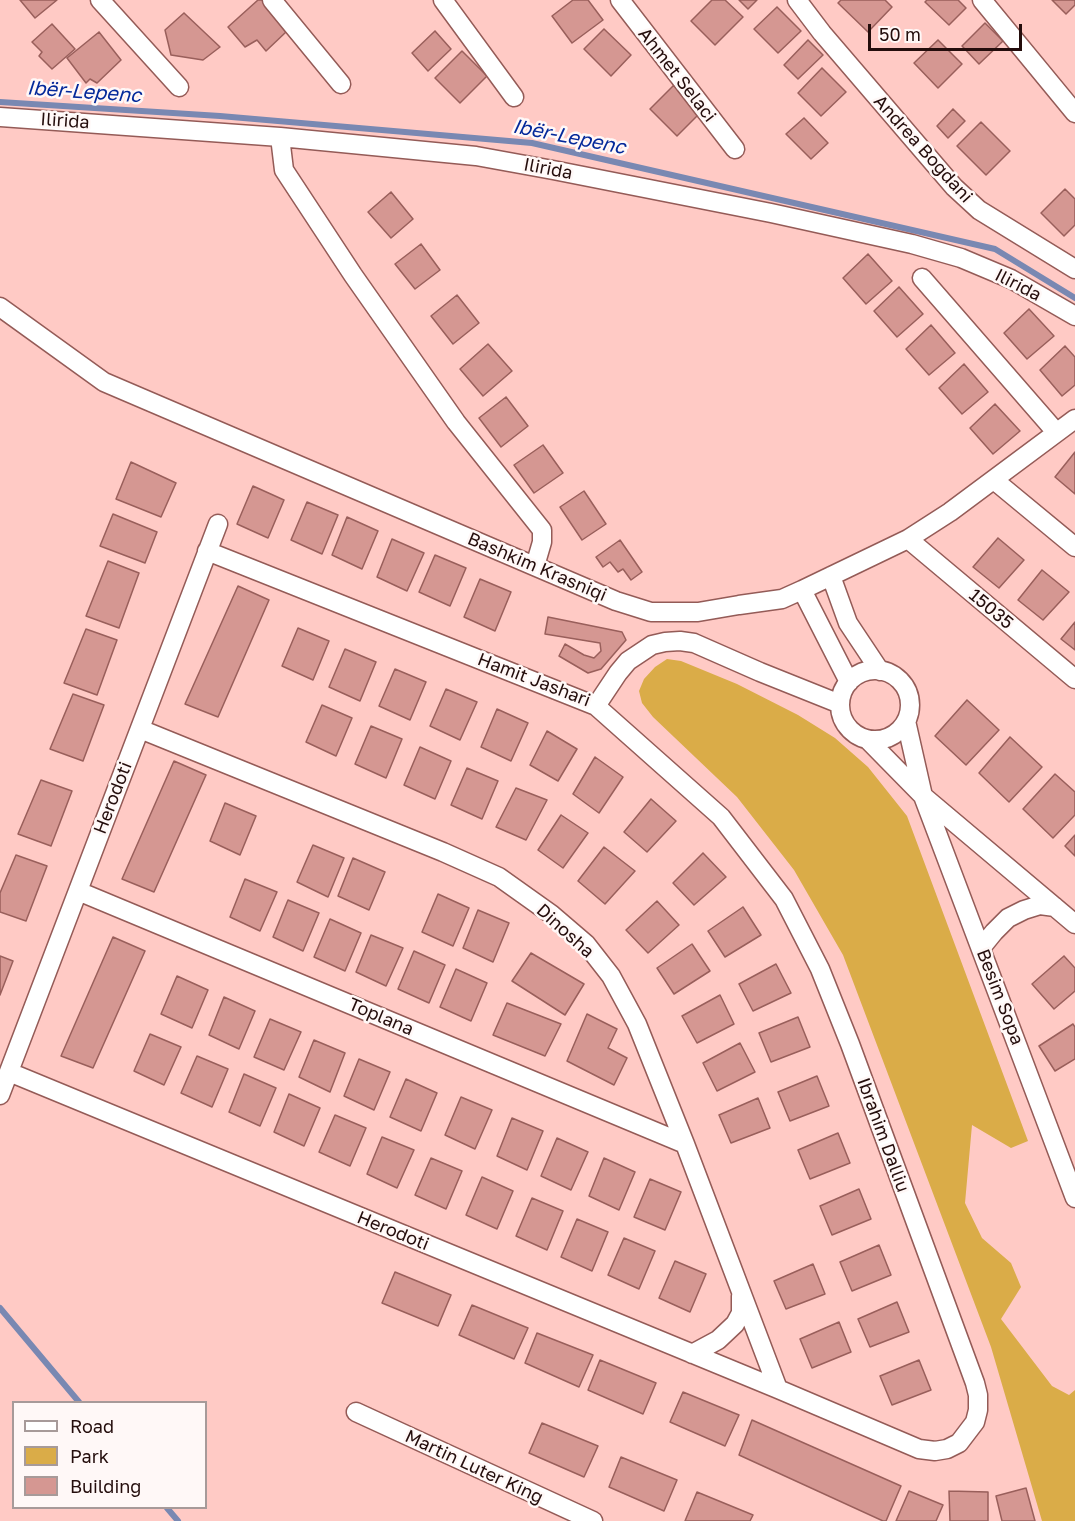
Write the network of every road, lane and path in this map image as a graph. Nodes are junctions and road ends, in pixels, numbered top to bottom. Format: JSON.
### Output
{"nodes":[{"id":1,"x":100,"y":0,"type":"edge"},
{"id":2,"x":272,"y":0,"type":"edge"},
{"id":3,"x":443,"y":0,"type":"edge"},
{"id":4,"x":620,"y":0,"type":"edge"},
{"id":5,"x":797,"y":0,"type":"edge"},
{"id":6,"x":982,"y":0,"type":"edge"},
{"id":7,"x":341,"y":84,"type":"dead end"},
{"id":8,"x":178,"y":87,"type":"dead end"},
{"id":9,"x":514,"y":96,"type":"dead end"},
{"id":10,"x":1075,"y":113,"type":"edge"},
{"id":11,"x":0,"y":117,"type":"edge"},
{"id":12,"x":280,"y":137,"type":"junction"},
{"id":13,"x":735,"y":149,"type":"dead end"},
{"id":14,"x":1075,"y":269,"type":"edge"},
{"id":15,"x":922,"y":278,"type":"dead end"},
{"id":16,"x":0,"y":307,"type":"edge"},
{"id":17,"x":1075,"y":316,"type":"edge"},
{"id":18,"x":1075,"y":419,"type":"edge"},
{"id":19,"x":1056,"y":432,"type":"junction"},
{"id":20,"x":994,"y":480,"type":"junction"},
{"id":21,"x":218,"y":524,"type":"dead end"},
{"id":22,"x":908,"y":539,"type":"junction"},
{"id":23,"x":1075,"y":547,"type":"edge"},
{"id":24,"x":207,"y":551,"type":"junction"},
{"id":25,"x":535,"y":566,"type":"junction"},
{"id":26,"x":831,"y":576,"type":"junction"},
{"id":27,"x":802,"y":590,"type":"junction"},
{"id":28,"x":880,"y":670,"type":"junction"},
{"id":29,"x":1075,"y":679,"type":"edge"},
{"id":30,"x":849,"y":682,"type":"junction"},
{"id":31,"x":840,"y":704,"type":"junction"},
{"id":32,"x":596,"y":706,"type":"junction"},
{"id":33,"x":906,"y":721,"type":"junction"},
{"id":34,"x":140,"y":729,"type":"junction"},
{"id":35,"x":867,"y":739,"type":"junction"},
{"id":36,"x":923,"y":796,"type":"junction"},
{"id":37,"x":78,"y":891,"type":"junction"},
{"id":38,"x":1055,"y":907,"type":"junction"},
{"id":39,"x":1075,"y":924,"type":"edge"},
{"id":40,"x":981,"y":948,"type":"junction"},
{"id":41,"x":9,"y":1072,"type":"junction"},
{"id":42,"x":0,"y":1095,"type":"edge"},
{"id":43,"x":1050,"y":1132,"type":"junction"},
{"id":44,"x":685,"y":1144,"type":"junction"},
{"id":45,"x":1075,"y":1157,"type":"edge"},
{"id":46,"x":1075,"y":1198,"type":"edge"},
{"id":47,"x":741,"y":1294,"type":"junction"},
{"id":48,"x":692,"y":1354,"type":"junction"},
{"id":49,"x":777,"y":1389,"type":"junction"},
{"id":50,"x":356,"y":1412,"type":"dead end"},
{"id":51,"x":593,"y":1521,"type":"edge"}],
"edges":[{"from":1,"to":8,"type":"street"},
{"from":2,"to":7,"type":"street"},
{"from":3,"to":9,"type":"street"},
{"from":4,"to":13,"type":"street","name":"Ahmet Selaci"},
{"from":5,"to":14,"type":"street","name":"Andrea Bogdani"},
{"from":6,"to":10,"type":"street"},
{"from":11,"to":12,"type":"street","name":"Ilirida"},
{"from":12,"to":17,"type":"street","name":"Ilirida"},
{"from":12,"to":25,"type":"street"},
{"from":15,"to":19,"type":"street"},
{"from":16,"to":25,"type":"street","name":"Bashkim Krasniqi"},
{"from":18,"to":19,"type":"street","name":"Bashkim Krasniqi"},
{"from":19,"to":20,"type":"street","name":"Bashkim Krasniqi"},
{"from":20,"to":22,"type":"street","name":"Bashkim Krasniqi"},
{"from":20,"to":23,"type":"street"},
{"from":21,"to":24,"type":"street","name":"Herodoti"},
{"from":22,"to":26,"type":"street","name":"Bashkim Krasniqi"},
{"from":22,"to":29,"type":"street","name":"15035"},
{"from":24,"to":32,"type":"street","name":"Hamit Jashari"},
{"from":24,"to":34,"type":"street","name":"Herodoti"},
{"from":25,"to":27,"type":"street","name":"Bashkim Krasniqi"},
{"from":26,"to":27,"type":"street","name":"Bashkim Krasniqi"},
{"from":26,"to":28,"type":"street","name":"Besim Sopa"},
{"from":27,"to":30,"type":"street"},
{"from":28,"to":30,"type":"street"},
{"from":28,"to":33,"type":"street","name":"Besim Sopa"},
{"from":30,"to":31,"type":"street"},
{"from":31,"to":32,"type":"street","name":"Hamit Jashari"},
{"from":31,"to":35,"type":"street","name":"Besim Sopa"},
{"from":32,"to":49,"type":"street","name":"Ibrahim Dalliu"},
{"from":33,"to":35,"type":"street"},
{"from":33,"to":36,"type":"street","name":"Besim Sopa"},
{"from":34,"to":37,"type":"street","name":"Herodoti"},
{"from":34,"to":44,"type":"street","name":"Dinosha"},
{"from":35,"to":36,"type":"street","name":"Besim Sopa"},
{"from":36,"to":38,"type":"street","name":"Besim Sopa"},
{"from":36,"to":40,"type":"street","name":"Besim Sopa"},
{"from":37,"to":41,"type":"street","name":"Herodoti"},
{"from":37,"to":44,"type":"street","name":"Toplana"},
{"from":38,"to":39,"type":"street","name":"Besim Sopa"},
{"from":38,"to":40,"type":"street"},
{"from":40,"to":43,"type":"street","name":"Besim Sopa"},
{"from":41,"to":42,"type":"street","name":"Herodoti"},
{"from":41,"to":48,"type":"street","name":"Herodoti"},
{"from":43,"to":45,"type":"street"},
{"from":43,"to":46,"type":"street","name":"Besim Sopa"},
{"from":44,"to":47,"type":"street","name":"Dinosha"},
{"from":47,"to":48,"type":"street"},
{"from":47,"to":49,"type":"street","name":"Dinosha"},
{"from":48,"to":49,"type":"street","name":"Herodoti"},
{"from":50,"to":51,"type":"street","name":"Martin Luter King"}]}
